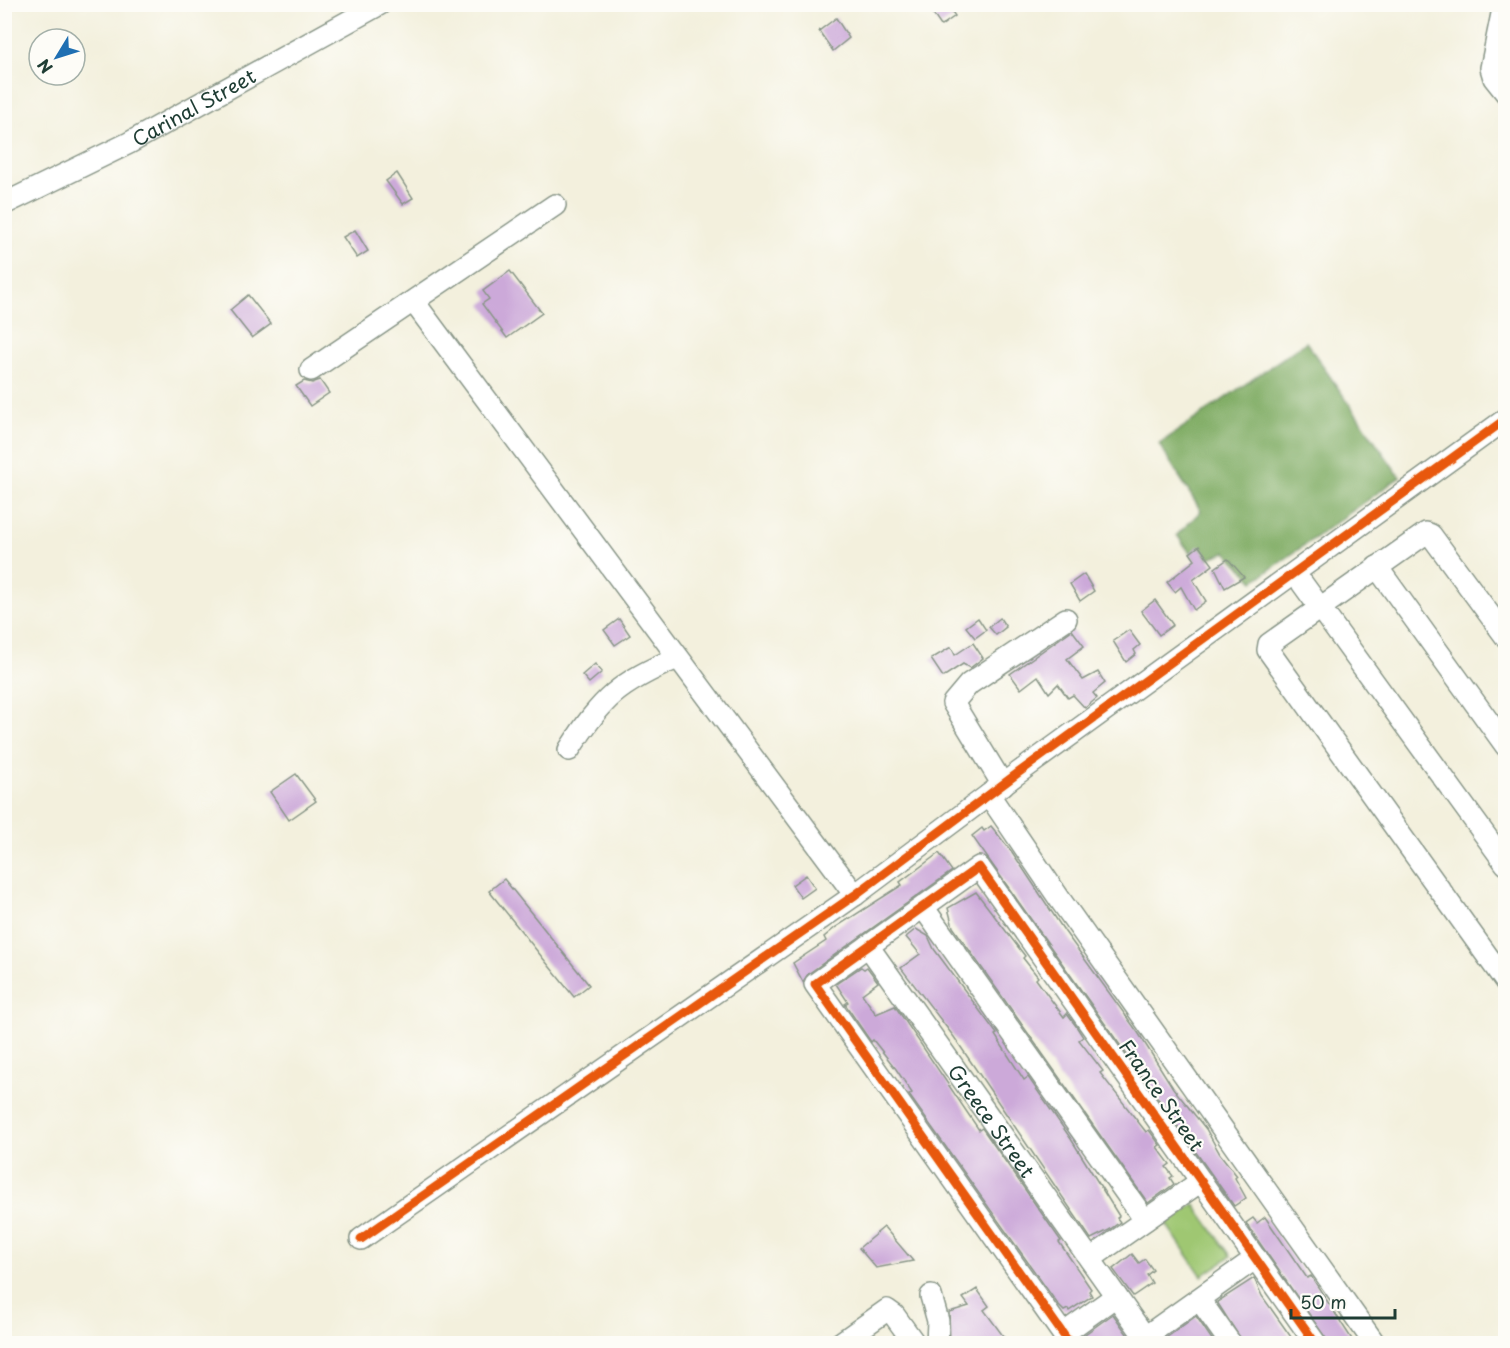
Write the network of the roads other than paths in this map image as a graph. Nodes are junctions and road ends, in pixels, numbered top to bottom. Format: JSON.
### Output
{"nodes":[{"id":1,"x":380,"y":4,"type":"edge"},
{"id":2,"x":1504,"y":4,"type":"edge"},
{"id":3,"x":1506,"y":93,"type":"edge"},
{"id":4,"x":4,"y":204,"type":"edge"},
{"id":5,"x":555,"y":205,"type":"dead end"},
{"id":6,"x":414,"y":302,"type":"junction"},
{"id":7,"x":311,"y":370,"type":"dead end"},
{"id":8,"x":1506,"y":419,"type":"edge"},
{"id":9,"x":1377,"y":567,"type":"junction"},
{"id":10,"x":1302,"y":583,"type":"dead end"},
{"id":11,"x":1320,"y":606,"type":"junction"},
{"id":12,"x":1066,"y":619,"type":"dead end"},
{"id":13,"x":1506,"y":637,"type":"edge"},
{"id":14,"x":677,"y":658,"type":"junction"},
{"id":15,"x":1506,"y":746,"type":"edge"},
{"id":16,"x":569,"y":750,"type":"dead end"},
{"id":17,"x":996,"y":790,"type":"junction"},
{"id":18,"x":1506,"y":864,"type":"edge"},
{"id":19,"x":855,"y":896,"type":"junction"},
{"id":20,"x":923,"y":907,"type":"junction"},
{"id":21,"x":868,"y":946,"type":"junction"},
{"id":22,"x":1506,"y":982,"type":"edge"},
{"id":23,"x":1201,"y":1181,"type":"junction"},
{"id":24,"x":1145,"y":1220,"type":"junction"},
{"id":25,"x":361,"y":1239,"type":"dead end"},
{"id":26,"x":1256,"y":1258,"type":"junction"},
{"id":27,"x":1090,"y":1259,"type":"junction"},
{"id":28,"x":932,"y":1296,"type":"dead end"},
{"id":29,"x":1116,"y":1296,"type":"junction"},
{"id":30,"x":1199,"y":1299,"type":"junction"},
{"id":31,"x":1066,"y":1339,"type":"edge"},
{"id":32,"x":1148,"y":1340,"type":"edge"},
{"id":33,"x":839,"y":1344,"type":"edge"},
{"id":34,"x":915,"y":1344,"type":"edge"},
{"id":35,"x":937,"y":1344,"type":"edge"},
{"id":36,"x":1231,"y":1344,"type":"edge"},
{"id":37,"x":1316,"y":1344,"type":"edge"},
{"id":38,"x":1375,"y":1344,"type":"edge"}],
"edges":[{"from":1,"to":4,"type":"street","name":"Carinal Street"},
{"from":2,"to":3,"type":"street"},
{"from":5,"to":6,"type":"street"},
{"from":6,"to":7,"type":"street"},
{"from":6,"to":14,"type":"street"},
{"from":8,"to":17,"type":"street"},
{"from":9,"to":11,"type":"street"},
{"from":9,"to":13,"type":"street"},
{"from":9,"to":15,"type":"street"},
{"from":10,"to":11,"type":"street"},
{"from":11,"to":18,"type":"street"},
{"from":11,"to":22,"type":"street"},
{"from":12,"to":17,"type":"street"},
{"from":14,"to":16,"type":"street"},
{"from":14,"to":19,"type":"street"},
{"from":17,"to":19,"type":"street"},
{"from":17,"to":38,"type":"street"},
{"from":19,"to":25,"type":"street"},
{"from":20,"to":21,"type":"street"},
{"from":20,"to":23,"type":"street","name":"France Street"},
{"from":20,"to":24,"type":"street"},
{"from":21,"to":27,"type":"street","name":"Greece Street"},
{"from":21,"to":31,"type":"street"},
{"from":23,"to":24,"type":"street"},
{"from":23,"to":26,"type":"street","name":"France Street"},
{"from":24,"to":27,"type":"street"},
{"from":26,"to":30,"type":"street"},
{"from":26,"to":37,"type":"street","name":"France Street"},
{"from":27,"to":29,"type":"street","name":"Greece Street"},
{"from":28,"to":35,"type":"street"},
{"from":29,"to":31,"type":"street"},
{"from":29,"to":32,"type":"street","name":"Greece Street"},
{"from":30,"to":32,"type":"street"},
{"from":30,"to":36,"type":"street"},
{"from":33,"to":34,"type":"street"}]}
